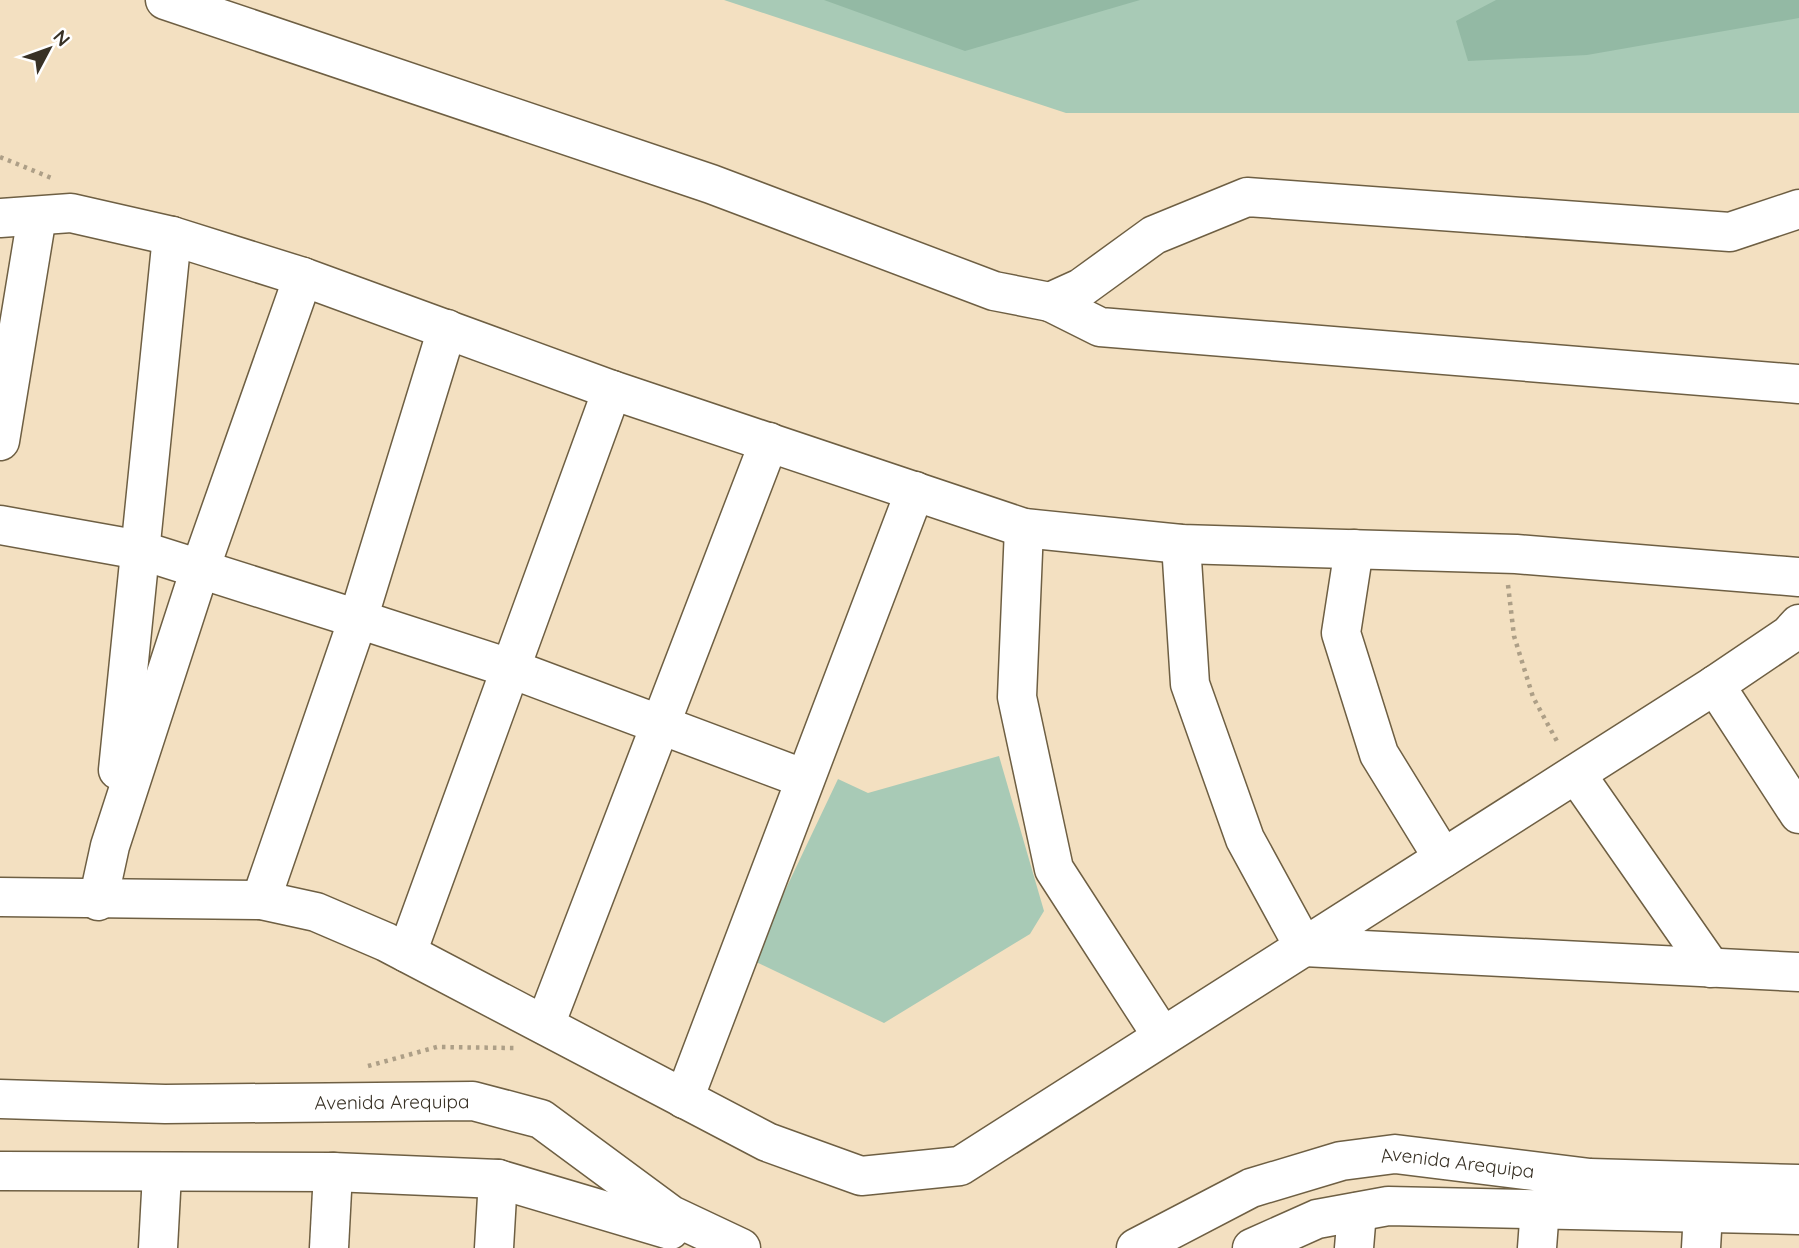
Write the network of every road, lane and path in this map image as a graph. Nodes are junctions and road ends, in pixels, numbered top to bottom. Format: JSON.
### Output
{"nodes":[{"id":1,"x":165,"y":0,"type":"edge"},
{"id":2,"x":1799,"y":209,"type":"edge"},
{"id":3,"x":37,"y":216,"type":"junction"},
{"id":4,"x":0,"y":218,"type":"edge"},
{"id":5,"x":172,"y":236,"type":"junction"},
{"id":6,"x":303,"y":277,"type":"junction"},
{"id":7,"x":1050,"y":302,"type":"junction"},
{"id":8,"x":447,"y":329,"type":"junction"},
{"id":9,"x":1799,"y":384,"type":"edge"},
{"id":10,"x":612,"y":390,"type":"junction"},
{"id":11,"x":0,"y":442,"type":"edge"},
{"id":12,"x":769,"y":442,"type":"junction"},
{"id":13,"x":915,"y":491,"type":"junction"},
{"id":14,"x":0,"y":525,"type":"edge"},
{"id":15,"x":1024,"y":528,"type":"junction"},
{"id":16,"x":1181,"y":544,"type":"junction"},
{"id":17,"x":1354,"y":549,"type":"junction"},
{"id":18,"x":140,"y":550,"type":"junction"},
{"id":19,"x":1516,"y":554,"type":"junction"},
{"id":20,"x":200,"y":569,"type":"junction"},
{"id":21,"x":1799,"y":578,"type":"edge"},
{"id":22,"x":358,"y":619,"type":"junction"},
{"id":23,"x":1799,"y":624,"type":"edge"},
{"id":24,"x":509,"y":668,"type":"junction"},
{"id":25,"x":1715,"y":685,"type":"junction"},
{"id":26,"x":660,"y":725,"type":"junction"},
{"id":27,"x":1576,"y":774,"type":"junction"},
{"id":28,"x":806,"y":779,"type":"junction"},
{"id":29,"x":1799,"y":814,"type":"edge"},
{"id":30,"x":110,"y":845,"type":"junction"},
{"id":31,"x":1443,"y":858,"type":"junction"},
{"id":32,"x":0,"y":897,"type":"edge"},
{"id":33,"x":261,"y":900,"type":"junction"},
{"id":34,"x":98,"y":901,"type":"junction"},
{"id":35,"x":1304,"y":947,"type":"junction"},
{"id":36,"x":407,"y":953,"type":"junction"},
{"id":37,"x":1711,"y":968,"type":"junction"},
{"id":38,"x":1799,"y":972,"type":"edge"},
{"id":39,"x":535,"y":1037,"type":"junction"},
{"id":40,"x":1162,"y":1037,"type":"junction"},
{"id":41,"x":360,"y":1069,"type":"dead end"},
{"id":42,"x":684,"y":1098,"type":"junction"},
{"id":43,"x":0,"y":1099,"type":"edge"},
{"id":44,"x":0,"y":1171,"type":"edge"},
{"id":45,"x":333,"y":1172,"type":"junction"},
{"id":46,"x":162,"y":1174,"type":"junction"},
{"id":47,"x":498,"y":1179,"type":"junction"},
{"id":48,"x":1799,"y":1184,"type":"edge"},
{"id":49,"x":1540,"y":1208,"type":"junction"},
{"id":50,"x":1799,"y":1215,"type":"edge"},
{"id":51,"x":1355,"y":1230,"type":"edge"},
{"id":52,"x":1702,"y":1230,"type":"edge"},
{"id":53,"x":670,"y":1231,"type":"edge"},
{"id":54,"x":158,"y":1248,"type":"edge"},
{"id":55,"x":329,"y":1248,"type":"edge"},
{"id":56,"x":494,"y":1248,"type":"edge"},
{"id":57,"x":741,"y":1248,"type":"edge"},
{"id":58,"x":1136,"y":1248,"type":"edge"},
{"id":59,"x":1252,"y":1248,"type":"edge"},
{"id":60,"x":1536,"y":1248,"type":"edge"}],
"edges":[{"from":1,"to":7,"type":"street"},
{"from":2,"to":7,"type":"street"},
{"from":3,"to":4,"type":"street"},
{"from":3,"to":5,"type":"street"},
{"from":3,"to":11,"type":"street"},
{"from":5,"to":6,"type":"street"},
{"from":5,"to":18,"type":"street"},
{"from":6,"to":8,"type":"street"},
{"from":6,"to":20,"type":"street"},
{"from":7,"to":9,"type":"street"},
{"from":8,"to":10,"type":"street"},
{"from":8,"to":22,"type":"street"},
{"from":10,"to":12,"type":"street"},
{"from":10,"to":24,"type":"street"},
{"from":12,"to":13,"type":"street"},
{"from":12,"to":26,"type":"street"},
{"from":13,"to":15,"type":"street"},
{"from":13,"to":28,"type":"street"},
{"from":14,"to":18,"type":"street"},
{"from":15,"to":16,"type":"street"},
{"from":15,"to":40,"type":"street"},
{"from":16,"to":17,"type":"street"},
{"from":16,"to":35,"type":"street"},
{"from":17,"to":19,"type":"street"},
{"from":17,"to":31,"type":"street"},
{"from":18,"to":20,"type":"street"},
{"from":18,"to":30,"type":"street"},
{"from":19,"to":21,"type":"street"},
{"from":19,"to":27,"type":"path"},
{"from":20,"to":22,"type":"street"},
{"from":20,"to":30,"type":"street"},
{"from":22,"to":24,"type":"street"},
{"from":22,"to":33,"type":"street"},
{"from":23,"to":25,"type":"street"},
{"from":24,"to":26,"type":"street"},
{"from":24,"to":36,"type":"street"},
{"from":25,"to":27,"type":"street"},
{"from":25,"to":29,"type":"street"},
{"from":26,"to":28,"type":"street"},
{"from":26,"to":39,"type":"street"},
{"from":27,"to":31,"type":"street"},
{"from":27,"to":37,"type":"street"},
{"from":28,"to":42,"type":"street"},
{"from":30,"to":34,"type":"street"},
{"from":31,"to":35,"type":"street"},
{"from":32,"to":34,"type":"street"},
{"from":33,"to":34,"type":"street"},
{"from":33,"to":36,"type":"street"},
{"from":35,"to":37,"type":"street"},
{"from":35,"to":40,"type":"street"},
{"from":36,"to":39,"type":"street"},
{"from":37,"to":38,"type":"street"},
{"from":39,"to":41,"type":"path"},
{"from":39,"to":42,"type":"street"},
{"from":40,"to":42,"type":"street"},
{"from":43,"to":53,"type":"street","name":"Avenida Arequipa"},
{"from":44,"to":46,"type":"street"},
{"from":45,"to":46,"type":"street"},
{"from":45,"to":47,"type":"street"},
{"from":45,"to":55,"type":"street"},
{"from":46,"to":54,"type":"street"},
{"from":47,"to":53,"type":"street"},
{"from":47,"to":56,"type":"street"},
{"from":48,"to":58,"type":"street","name":"Avenida Arequipa"},
{"from":49,"to":51,"type":"street"},
{"from":49,"to":52,"type":"street"},
{"from":49,"to":60,"type":"street"},
{"from":50,"to":52,"type":"street"},
{"from":51,"to":59,"type":"street"},
{"from":53,"to":57,"type":"street","name":"Avenida Arequipa"}]}
